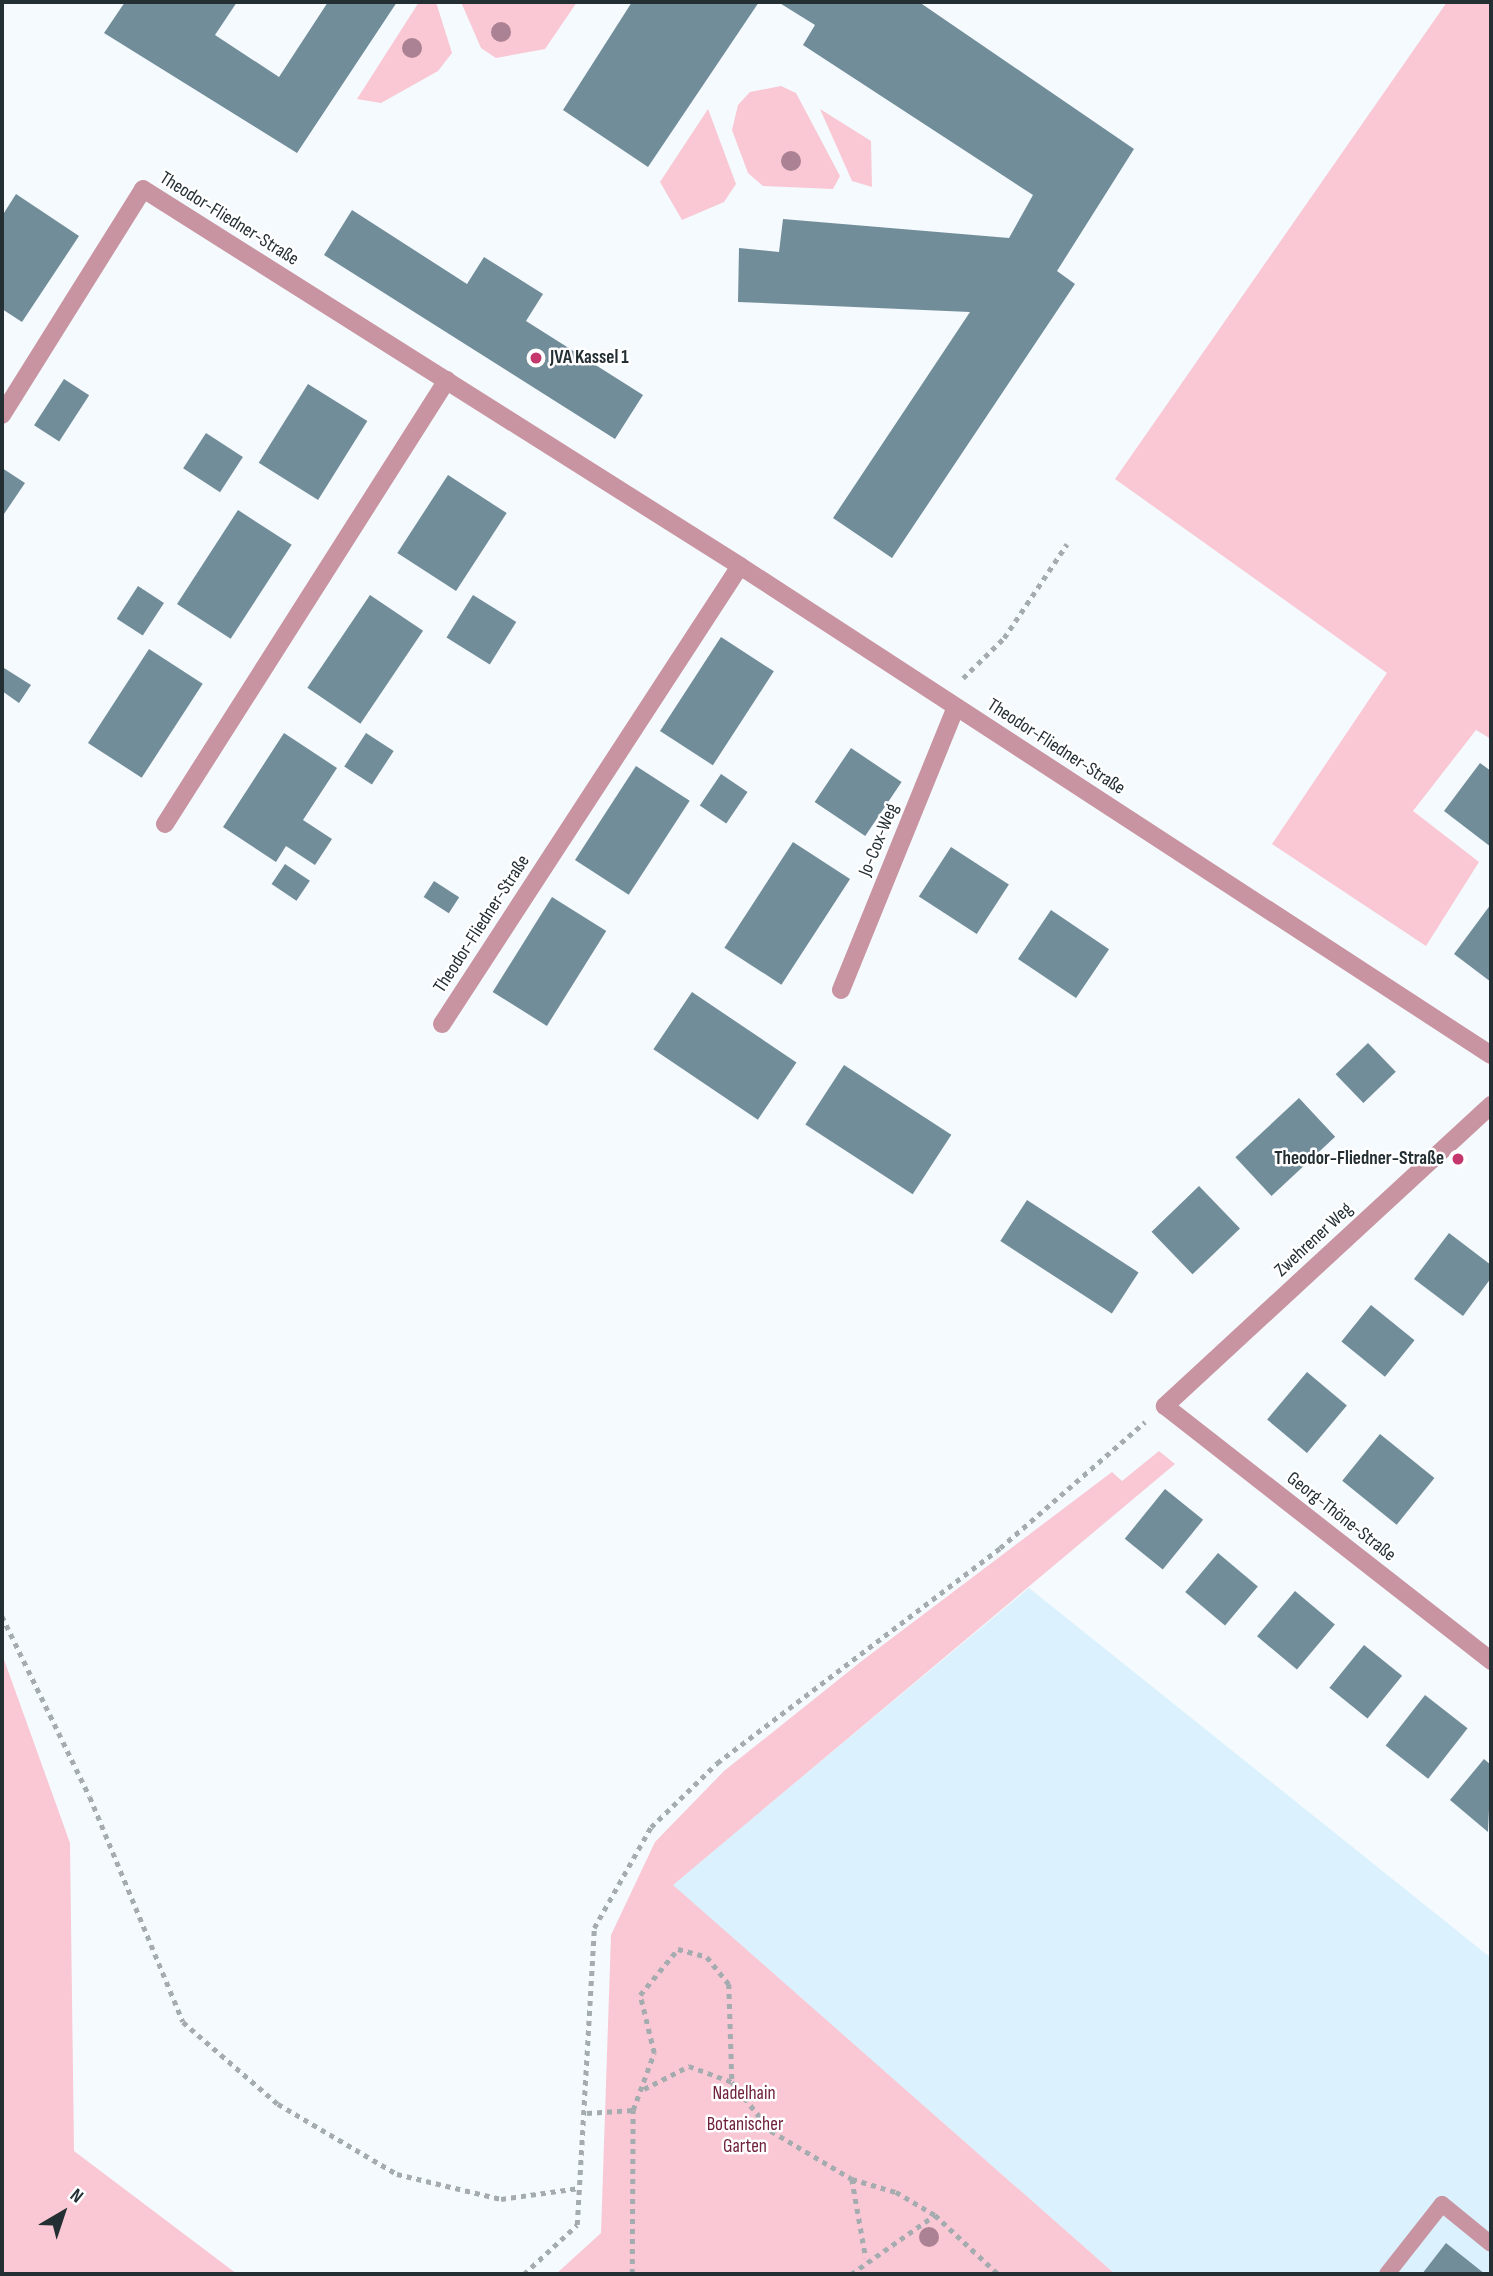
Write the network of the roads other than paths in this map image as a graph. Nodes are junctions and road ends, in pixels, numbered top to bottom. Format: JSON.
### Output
{"nodes":[{"id":1,"x":447,"y":380,"type":"junction"},
{"id":2,"x":2,"y":415,"type":"edge"},
{"id":3,"x":740,"y":566,"type":"junction"},
{"id":4,"x":949,"y":703,"type":"junction"},
{"id":5,"x":165,"y":824,"type":"dead end"},
{"id":6,"x":841,"y":990,"type":"dead end"},
{"id":7,"x":442,"y":1024,"type":"dead end"},
{"id":8,"x":1491,"y":1055,"type":"edge"},
{"id":9,"x":1491,"y":1105,"type":"edge"},
{"id":10,"x":1164,"y":1406,"type":"joint"},
{"id":11,"x":1491,"y":1661,"type":"edge"},
{"id":12,"x":1491,"y":2245,"type":"edge"},
{"id":13,"x":1387,"y":2274,"type":"edge"}],
"edges":[{"from":1,"to":2,"type":"street","name":"Theodor-Fliedner-Straße"},
{"from":1,"to":3,"type":"street","name":"Theodor-Fliedner-Straße"},
{"from":1,"to":5,"type":"street"},
{"from":3,"to":4,"type":"street","name":"Theodor-Fliedner-Straße"},
{"from":3,"to":7,"type":"street","name":"Theodor-Fliedner-Straße"},
{"from":4,"to":6,"type":"street","name":"Jo-Cox-Weg"},
{"from":4,"to":8,"type":"street","name":"Theodor-Fliedner-Straße"},
{"from":9,"to":10,"type":"street","name":"Zwehrener Weg"},
{"from":10,"to":11,"type":"street","name":"Georg-Thöne-Straße"},
{"from":12,"to":13,"type":"lane"}]}
